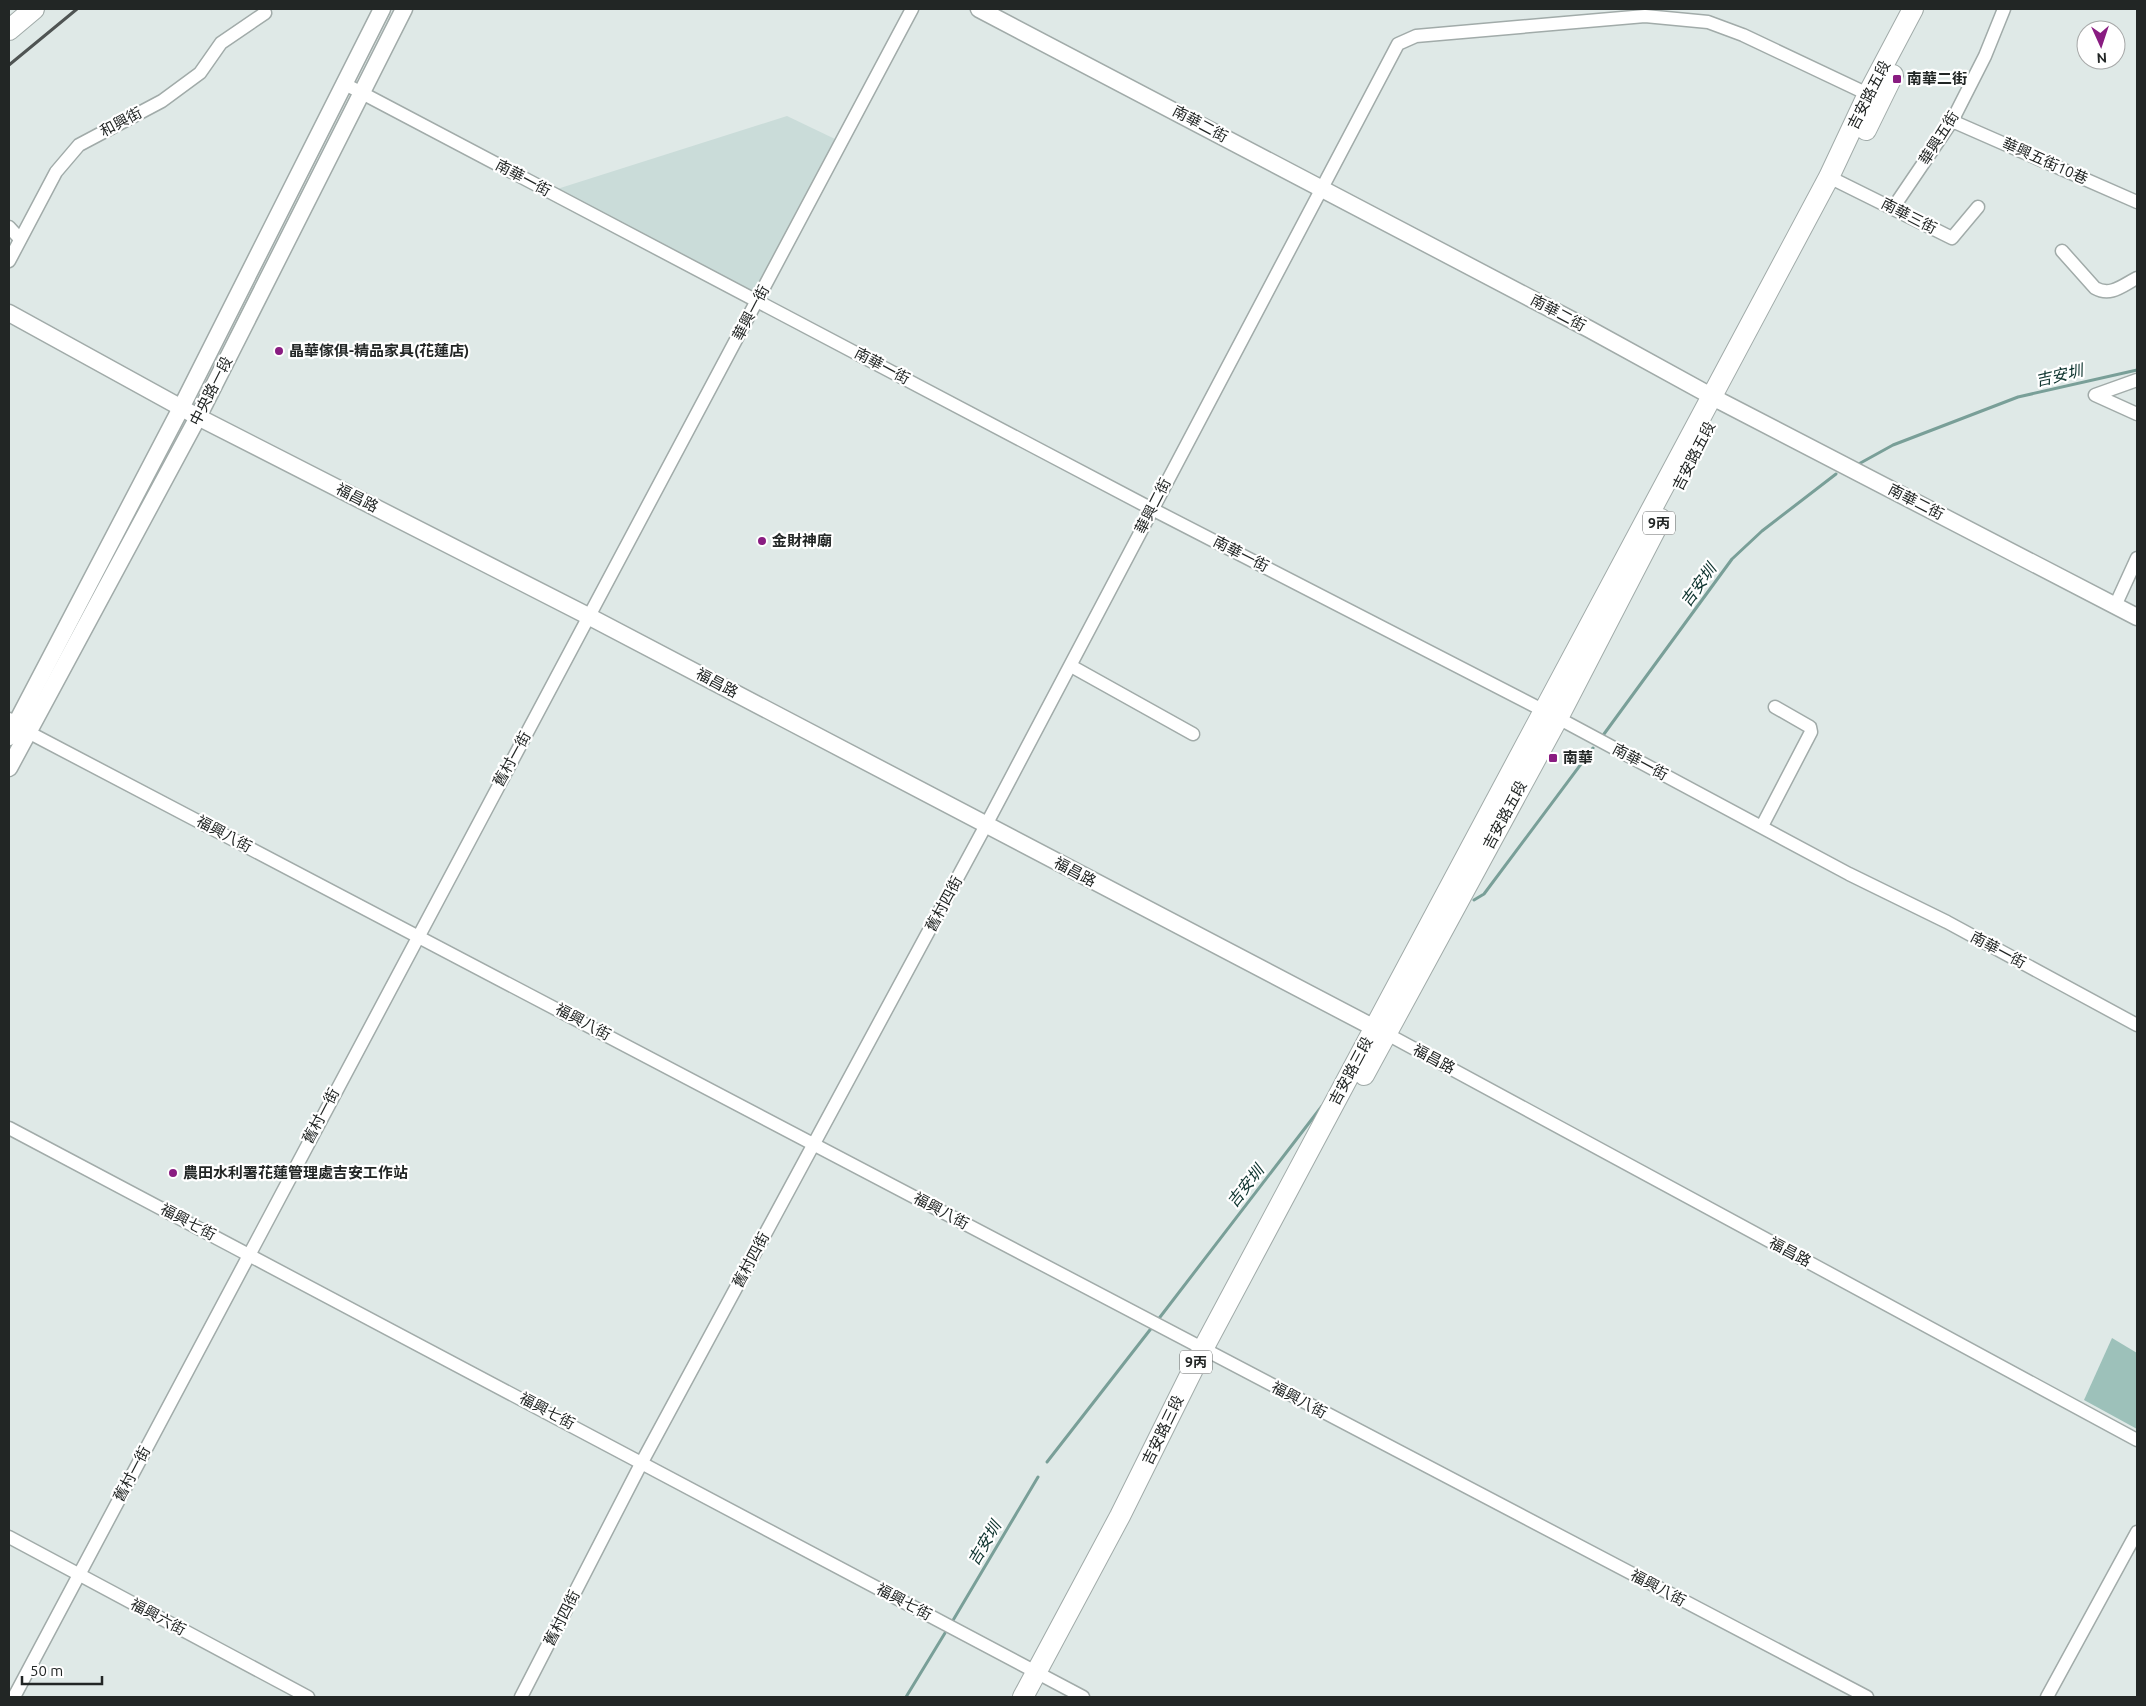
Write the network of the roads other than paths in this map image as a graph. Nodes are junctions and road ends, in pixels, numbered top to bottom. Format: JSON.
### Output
{"nodes":[{"id":1,"x":34,"y":9,"type":"edge"},
{"id":2,"x":382,"y":9,"type":"edge"},
{"id":3,"x":404,"y":9,"type":"edge"},
{"id":4,"x":912,"y":9,"type":"edge"},
{"id":5,"x":979,"y":9,"type":"edge"},
{"id":6,"x":1913,"y":9,"type":"edge"},
{"id":7,"x":1926,"y":9,"type":"edge"},
{"id":8,"x":2004,"y":9,"type":"edge"},
{"id":9,"x":266,"y":13,"type":"dead end"},
{"id":10,"x":9,"y":30,"type":"edge"},
{"id":11,"x":344,"y":83,"type":"junction"},
{"id":12,"x":360,"y":92,"type":"junction"},
{"id":13,"x":1874,"y":97,"type":"junction"},
{"id":14,"x":1952,"y":121,"type":"junction"},
{"id":15,"x":1835,"y":180,"type":"junction"},
{"id":16,"x":1320,"y":187,"type":"junction"},
{"id":17,"x":2137,"y":202,"type":"edge"},
{"id":18,"x":1978,"y":207,"type":"dead end"},
{"id":19,"x":1893,"y":208,"type":"junction"},
{"id":20,"x":9,"y":227,"type":"edge"},
{"id":21,"x":20,"y":239,"type":"junction"},
{"id":22,"x":2062,"y":251,"type":"dead end"},
{"id":23,"x":9,"y":261,"type":"edge"},
{"id":24,"x":2137,"y":278,"type":"edge"},
{"id":25,"x":758,"y":301,"type":"junction"},
{"id":26,"x":9,"y":313,"type":"edge"},
{"id":27,"x":2137,"y":380,"type":"edge"},
{"id":28,"x":1717,"y":399,"type":"junction"},
{"id":29,"x":181,"y":408,"type":"junction"},
{"id":30,"x":2137,"y":414,"type":"edge"},
{"id":31,"x":198,"y":417,"type":"junction"},
{"id":32,"x":1152,"y":509,"type":"junction"},
{"id":33,"x":2137,"y":558,"type":"edge"},
{"id":34,"x":2115,"y":606,"type":"junction"},
{"id":35,"x":590,"y":617,"type":"junction"},
{"id":36,"x":2137,"y":617,"type":"edge"},
{"id":37,"x":1071,"y":666,"type":"junction"},
{"id":38,"x":1775,"y":707,"type":"dead end"},
{"id":39,"x":1550,"y":715,"type":"junction"},
{"id":40,"x":16,"y":728,"type":"edge"},
{"id":41,"x":1192,"y":734,"type":"dead end"},
{"id":42,"x":9,"y":768,"type":"edge"},
{"id":43,"x":986,"y":826,"type":"junction"},
{"id":44,"x":1762,"y":826,"type":"junction"},
{"id":45,"x":418,"y":935,"type":"junction"},
{"id":46,"x":2137,"y":1025,"type":"edge"},
{"id":47,"x":1380,"y":1032,"type":"junction"},
{"id":48,"x":9,"y":1128,"type":"edge"},
{"id":49,"x":814,"y":1143,"type":"junction"},
{"id":50,"x":248,"y":1254,"type":"junction"},
{"id":51,"x":1207,"y":1351,"type":"junction"},
{"id":52,"x":2137,"y":1440,"type":"edge"},
{"id":53,"x":642,"y":1462,"type":"junction"},
{"id":54,"x":2137,"y":1532,"type":"edge"},
{"id":55,"x":9,"y":1537,"type":"edge"},
{"id":56,"x":78,"y":1574,"type":"junction"},
{"id":57,"x":1041,"y":1675,"type":"junction"},
{"id":58,"x":14,"y":1697,"type":"edge"},
{"id":59,"x":308,"y":1697,"type":"edge"},
{"id":60,"x":521,"y":1697,"type":"edge"},
{"id":61,"x":1023,"y":1697,"type":"edge"},
{"id":62,"x":1037,"y":1697,"type":"edge"},
{"id":63,"x":1083,"y":1697,"type":"edge"},
{"id":64,"x":1867,"y":1697,"type":"edge"},
{"id":65,"x":2047,"y":1697,"type":"edge"}],
"edges":[{"from":1,"to":10,"type":"main road"},
{"from":2,"to":11,"type":"street","name":"中央路一段"},
{"from":3,"to":12,"type":"street","name":"中央路一段"},
{"from":4,"to":25,"type":"street","name":"華興一街"},
{"from":5,"to":16,"type":"street","name":"南華二街"},
{"from":6,"to":13,"type":"main road","name":"吉安路五段","number":"9丙"},
{"from":7,"to":13,"type":"main road","name":"吉安路五段","number":"9丙"},
{"from":8,"to":14,"type":"street","name":"華興五街"},
{"from":9,"to":21,"type":"street","name":"和興街"},
{"from":11,"to":12,"type":"street","name":"南華一街"},
{"from":11,"to":29,"type":"street","name":"中央路一段"},
{"from":12,"to":25,"type":"street","name":"南華一街"},
{"from":12,"to":31,"type":"street","name":"中央路一段"},
{"from":13,"to":15,"type":"main road","name":"吉安路五段","number":"9丙"},
{"from":13,"to":16,"type":"street","name":"華興二街"},
{"from":14,"to":17,"type":"street","name":"華興五街10巷"},
{"from":14,"to":19,"type":"street","name":"華興五街"},
{"from":15,"to":19,"type":"street","name":"南華三街"},
{"from":15,"to":28,"type":"main road","name":"吉安路五段","number":"9丙"},
{"from":16,"to":28,"type":"street","name":"南華二街"},
{"from":16,"to":32,"type":"street","name":"華興二街"},
{"from":18,"to":19,"type":"street","name":"南華三街"},
{"from":20,"to":21,"type":"street"},
{"from":21,"to":23,"type":"street","name":"和興街"},
{"from":22,"to":24,"type":"street"},
{"from":25,"to":32,"type":"street","name":"南華一街"},
{"from":25,"to":35,"type":"street","name":"華興一街"},
{"from":26,"to":29,"type":"street","name":"福昌路"},
{"from":27,"to":30,"type":"street"},
{"from":28,"to":34,"type":"street","name":"南華二街"},
{"from":28,"to":39,"type":"main road","name":"吉安路五段","number":"9丙"},
{"from":29,"to":31,"type":"street","name":"福昌路"},
{"from":29,"to":40,"type":"street","name":"中央路一段"},
{"from":31,"to":35,"type":"street","name":"福昌路"},
{"from":31,"to":40,"type":"street","name":"中央路一段"},
{"from":32,"to":37,"type":"street","name":"華興二街"},
{"from":32,"to":39,"type":"street","name":"南華一街"},
{"from":33,"to":34,"type":"street"},
{"from":34,"to":36,"type":"street","name":"南華二街"},
{"from":35,"to":43,"type":"street","name":"福昌路"},
{"from":35,"to":45,"type":"street","name":"舊村一街"},
{"from":37,"to":41,"type":"street"},
{"from":37,"to":43,"type":"street","name":"華興二街"},
{"from":38,"to":44,"type":"street"},
{"from":39,"to":44,"type":"street","name":"南華一街"},
{"from":39,"to":47,"type":"main road","name":"吉安路五段","number":"9丙"},
{"from":40,"to":42,"type":"street","name":"中央路一段"},
{"from":40,"to":45,"type":"street","name":"福興八街"},
{"from":43,"to":47,"type":"street","name":"福昌路"},
{"from":43,"to":49,"type":"street","name":"舊村四街"},
{"from":44,"to":46,"type":"street","name":"南華一街"},
{"from":45,"to":49,"type":"street","name":"福興八街"},
{"from":45,"to":50,"type":"street","name":"舊村一街"},
{"from":47,"to":51,"type":"main road","name":"吉安路三段","number":"9丙"},
{"from":47,"to":52,"type":"street","name":"福昌路"},
{"from":48,"to":50,"type":"street","name":"福興七街"},
{"from":49,"to":51,"type":"street","name":"福興八街"},
{"from":49,"to":53,"type":"street","name":"舊村四街"},
{"from":50,"to":53,"type":"street","name":"福興七街"},
{"from":50,"to":56,"type":"street","name":"舊村一街"},
{"from":51,"to":57,"type":"main road","name":"吉安路三段","number":"9丙"},
{"from":51,"to":64,"type":"street","name":"福興八街"},
{"from":53,"to":57,"type":"street","name":"福興七街"},
{"from":53,"to":60,"type":"street","name":"舊村四街"},
{"from":54,"to":65,"type":"street"},
{"from":55,"to":56,"type":"street","name":"福興六街"},
{"from":56,"to":58,"type":"street","name":"舊村一街"},
{"from":56,"to":59,"type":"street","name":"福興六街"},
{"from":57,"to":61,"type":"main road","name":"吉安路三段","number":"9丙"},
{"from":57,"to":62,"type":"main road","name":"吉安路三段","number":"9丙"},
{"from":57,"to":63,"type":"street","name":"福興七街"}]}
